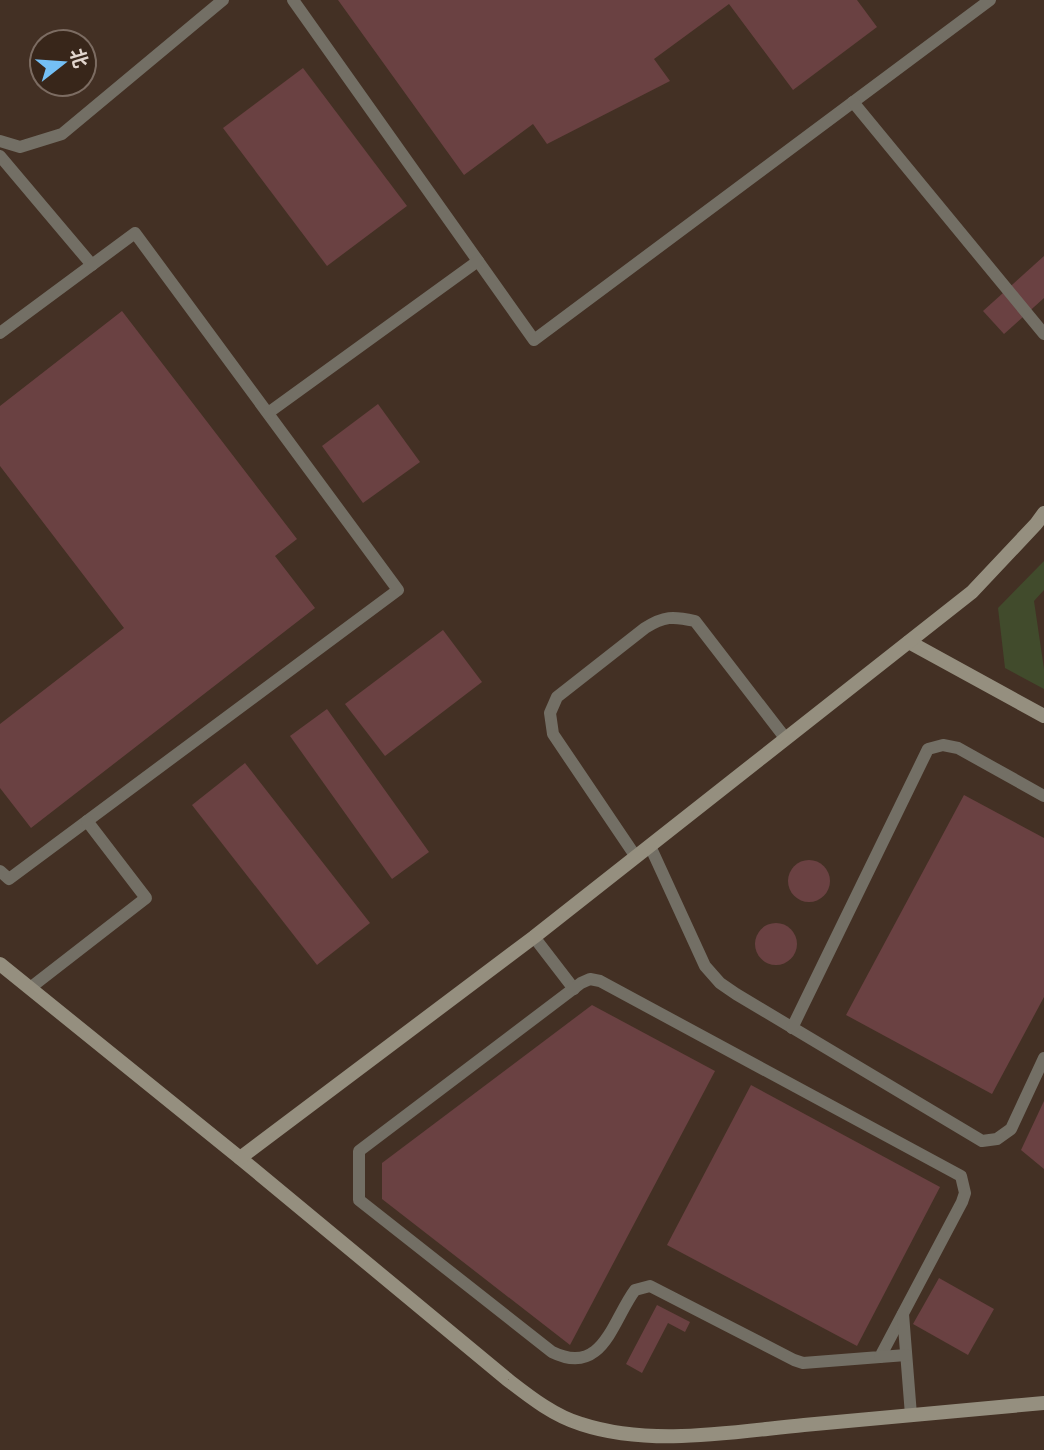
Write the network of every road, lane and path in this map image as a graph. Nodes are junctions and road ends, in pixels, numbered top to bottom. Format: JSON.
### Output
{"nodes":[{"id":1,"x":223,"y":0,"type":"edge"},
{"id":2,"x":293,"y":0,"type":"edge"},
{"id":3,"x":990,"y":0,"type":"edge"},
{"id":4,"x":853,"y":102,"type":"junction"},
{"id":5,"x":0,"y":141,"type":"edge"},
{"id":6,"x":0,"y":156,"type":"edge"},
{"id":7,"x":478,"y":261,"type":"junction"},
{"id":8,"x":92,"y":265,"type":"junction"},
{"id":9,"x":0,"y":333,"type":"edge"},
{"id":10,"x":1044,"y":334,"type":"edge"},
{"id":11,"x":268,"y":413,"type":"junction"},
{"id":12,"x":1044,"y":513,"type":"edge"},
{"id":13,"x":909,"y":642,"type":"junction"},
{"id":14,"x":1044,"y":716,"type":"edge"},
{"id":15,"x":786,"y":739,"type":"junction"},
{"id":16,"x":1044,"y":796,"type":"edge"},
{"id":17,"x":87,"y":821,"type":"junction"},
{"id":18,"x":650,"y":846,"type":"junction"},
{"id":19,"x":636,"y":857,"type":"junction"},
{"id":20,"x":0,"y":871,"type":"edge"},
{"id":21,"x":534,"y":937,"type":"junction"},
{"id":22,"x":0,"y":964,"type":"edge"},
{"id":23,"x":30,"y":988,"type":"junction"},
{"id":24,"x":574,"y":989,"type":"junction"},
{"id":25,"x":792,"y":1028,"type":"junction"},
{"id":26,"x":1044,"y":1058,"type":"edge"},
{"id":27,"x":240,"y":1158,"type":"junction"},
{"id":28,"x":903,"y":1314,"type":"junction"},
{"id":29,"x":906,"y":1355,"type":"junction"},
{"id":30,"x":880,"y":1357,"type":"junction"},
{"id":31,"x":1044,"y":1403,"type":"edge"},
{"id":32,"x":911,"y":1415,"type":"junction"}],
"edges":[{"from":1,"to":5,"type":"lane"},
{"from":2,"to":7,"type":"lane"},
{"from":3,"to":4,"type":"lane"},
{"from":4,"to":7,"type":"lane"},
{"from":4,"to":10,"type":"lane"},
{"from":6,"to":8,"type":"lane"},
{"from":7,"to":11,"type":"lane"},
{"from":8,"to":9,"type":"lane"},
{"from":8,"to":11,"type":"lane"},
{"from":11,"to":17,"type":"lane"},
{"from":12,"to":13,"type":"main road"},
{"from":13,"to":14,"type":"main road"},
{"from":13,"to":15,"type":"main road"},
{"from":15,"to":18,"type":"main road"},
{"from":15,"to":19,"type":"lane"},
{"from":16,"to":25,"type":"lane"},
{"from":17,"to":20,"type":"lane"},
{"from":17,"to":23,"type":"lane"},
{"from":18,"to":19,"type":"main road"},
{"from":18,"to":25,"type":"lane"},
{"from":19,"to":21,"type":"main road"},
{"from":21,"to":24,"type":"lane"},
{"from":21,"to":27,"type":"main road"},
{"from":22,"to":23,"type":"main road"},
{"from":23,"to":27,"type":"main road"},
{"from":24,"to":28,"type":"lane"},
{"from":24,"to":30,"type":"lane"},
{"from":25,"to":26,"type":"lane"},
{"from":27,"to":32,"type":"main road"},
{"from":28,"to":29,"type":"lane"},
{"from":28,"to":30,"type":"lane"},
{"from":29,"to":30,"type":"lane"},
{"from":29,"to":32,"type":"lane"},
{"from":31,"to":32,"type":"main road"}]}
